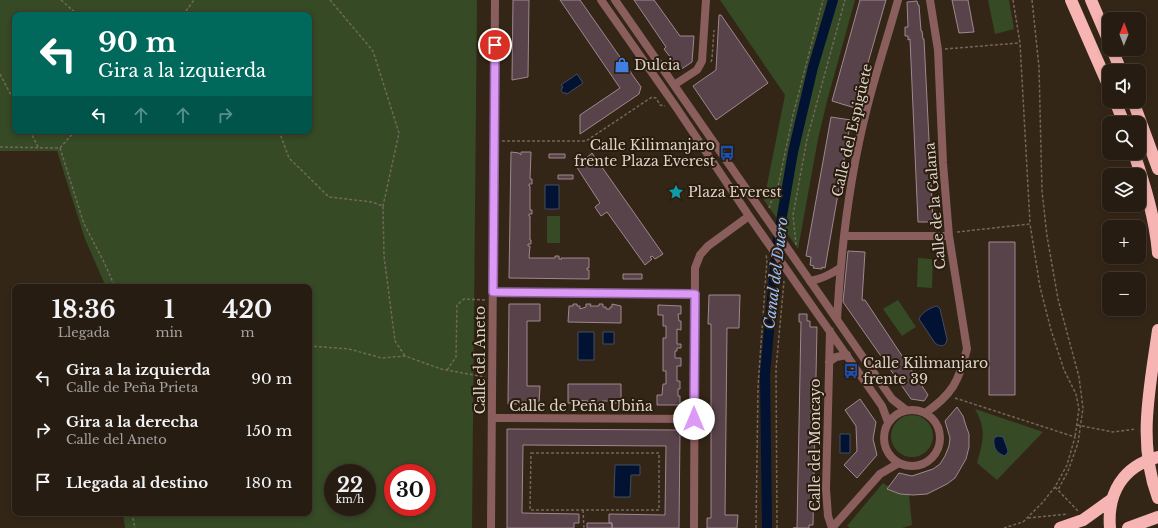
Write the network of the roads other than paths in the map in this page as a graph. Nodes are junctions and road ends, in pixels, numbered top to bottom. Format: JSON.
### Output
{"nodes":[{"id":1,"x":495,"y":0,"type":"edge"},
{"id":2,"x":602,"y":0,"type":"edge"},
{"id":3,"x":615,"y":0,"type":"edge"},
{"id":4,"x":706,"y":0,"type":"edge"},
{"id":5,"x":898,"y":0,"type":"edge"},
{"id":6,"x":930,"y":0,"type":"edge"},
{"id":7,"x":1071,"y":0,"type":"edge"},
{"id":8,"x":1091,"y":0,"type":"edge"},
{"id":9,"x":1102,"y":26,"type":"edge"},
{"id":10,"x":1102,"y":71,"type":"edge"},
{"id":11,"x":674,"y":86,"type":"junction"},
{"id":12,"x":1136,"y":108,"type":"edge"},
{"id":13,"x":1136,"y":160,"type":"edge"},
{"id":14,"x":1158,"y":169,"type":"edge"},
{"id":15,"x":749,"y":216,"type":"junction"},
{"id":16,"x":844,"y":236,"type":"junction"},
{"id":17,"x":949,"y":236,"type":"junction"},
{"id":18,"x":1158,"y":253,"type":"edge"},
{"id":19,"x":840,"y":268,"type":"junction"},
{"id":20,"x":810,"y":281,"type":"junction"},
{"id":21,"x":695,"y":294,"type":"junction"},
{"id":22,"x":493,"y":296,"type":"junction"},
{"id":23,"x":837,"y":319,"type":"junction"},
{"id":24,"x":1158,"y":330,"type":"edge"},
{"id":25,"x":830,"y":331,"type":"junction"},
{"id":26,"x":847,"y":355,"type":"junction"},
{"id":27,"x":829,"y":362,"type":"junction"},
{"id":28,"x":940,"y":402,"type":"junction"},
{"id":29,"x":906,"y":410,"type":"junction"},
{"id":30,"x":925,"y":413,"type":"junction"},
{"id":31,"x":492,"y":418,"type":"junction"},
{"id":32,"x":694,"y":419,"type":"junction"},
{"id":33,"x":934,"y":421,"type":"junction"},
{"id":34,"x":888,"y":422,"type":"junction"},
{"id":35,"x":1145,"y":423,"type":"junction"},
{"id":36,"x":889,"y":455,"type":"junction"},
{"id":37,"x":1153,"y":458,"type":"edge"},
{"id":38,"x":899,"y":463,"type":"junction"},
{"id":39,"x":880,"y":474,"type":"junction"},
{"id":40,"x":1126,"y":475,"type":"junction"},
{"id":41,"x":1158,"y":498,"type":"edge"},
{"id":42,"x":1111,"y":500,"type":"junction"},
{"id":43,"x":1158,"y":517,"type":"edge"},
{"id":44,"x":492,"y":528,"type":"edge"},
{"id":45,"x":694,"y":528,"type":"edge"},
{"id":46,"x":832,"y":528,"type":"edge"},
{"id":47,"x":1060,"y":528,"type":"edge"},
{"id":48,"x":1110,"y":528,"type":"edge"},
{"id":49,"x":1128,"y":528,"type":"edge"}],
"edges":[{"from":1,"to":22,"type":"street","name":"Calle del Aneto"},
{"from":2,"to":15,"type":"street"},
{"from":3,"to":11,"type":"street"},
{"from":4,"to":11,"type":"street"},
{"from":5,"to":16,"type":"street","name":"Calle del Espigüete"},
{"from":6,"to":17,"type":"street","name":"Calle de la Galana"},
{"from":7,"to":10,"type":"highway"},
{"from":8,"to":9,"type":"highway"},
{"from":11,"to":20,"type":"street"},
{"from":12,"to":14,"type":"highway"},
{"from":13,"to":18,"type":"highway"},
{"from":15,"to":21,"type":"street"},
{"from":15,"to":25,"type":"street"},
{"from":16,"to":17,"type":"street"},
{"from":16,"to":19,"type":"street","name":"Calle del Espigüete"},
{"from":17,"to":28,"type":"street","name":"Calle de la Galana"},
{"from":19,"to":20,"type":"street"},
{"from":19,"to":23,"type":"street","name":"Calle del Espigüete"},
{"from":20,"to":23,"type":"street"},
{"from":21,"to":22,"type":"street"},
{"from":21,"to":32,"type":"street"},
{"from":22,"to":31,"type":"street","name":"Calle del Aneto"},
{"from":23,"to":29,"type":"street"},
{"from":24,"to":35,"type":"highway"},
{"from":25,"to":26,"type":"street"},
{"from":25,"to":27,"type":"street","name":"Calle del Moncayo"},
{"from":26,"to":27,"type":"street","name":"Calle del Moncayo"},
{"from":26,"to":34,"type":"street"},
{"from":27,"to":46,"type":"street","name":"Calle del Moncayo"},
{"from":28,"to":30,"type":"street","name":"Calle de la Galana"},
{"from":28,"to":33,"type":"street","name":"Calle de la Galana"},
{"from":29,"to":30,"type":"street"},
{"from":29,"to":34,"type":"street"},
{"from":30,"to":33,"type":"street"},
{"from":31,"to":32,"type":"street","name":"Calle de Peña Ubiña"},
{"from":31,"to":44,"type":"street","name":"Calle del Aneto"},
{"from":32,"to":45,"type":"street"},
{"from":33,"to":38,"type":"street"},
{"from":34,"to":36,"type":"street"},
{"from":35,"to":37,"type":"highway"},
{"from":35,"to":40,"type":"highway"},
{"from":36,"to":38,"type":"street"},
{"from":36,"to":39,"type":"street"},
{"from":37,"to":40,"type":"highway"},
{"from":37,"to":41,"type":"highway"},
{"from":38,"to":39,"type":"street"},
{"from":39,"to":46,"type":"street"},
{"from":40,"to":42,"type":"highway"},
{"from":42,"to":47,"type":"highway"},
{"from":42,"to":48,"type":"highway"},
{"from":43,"to":49,"type":"highway"}]}
